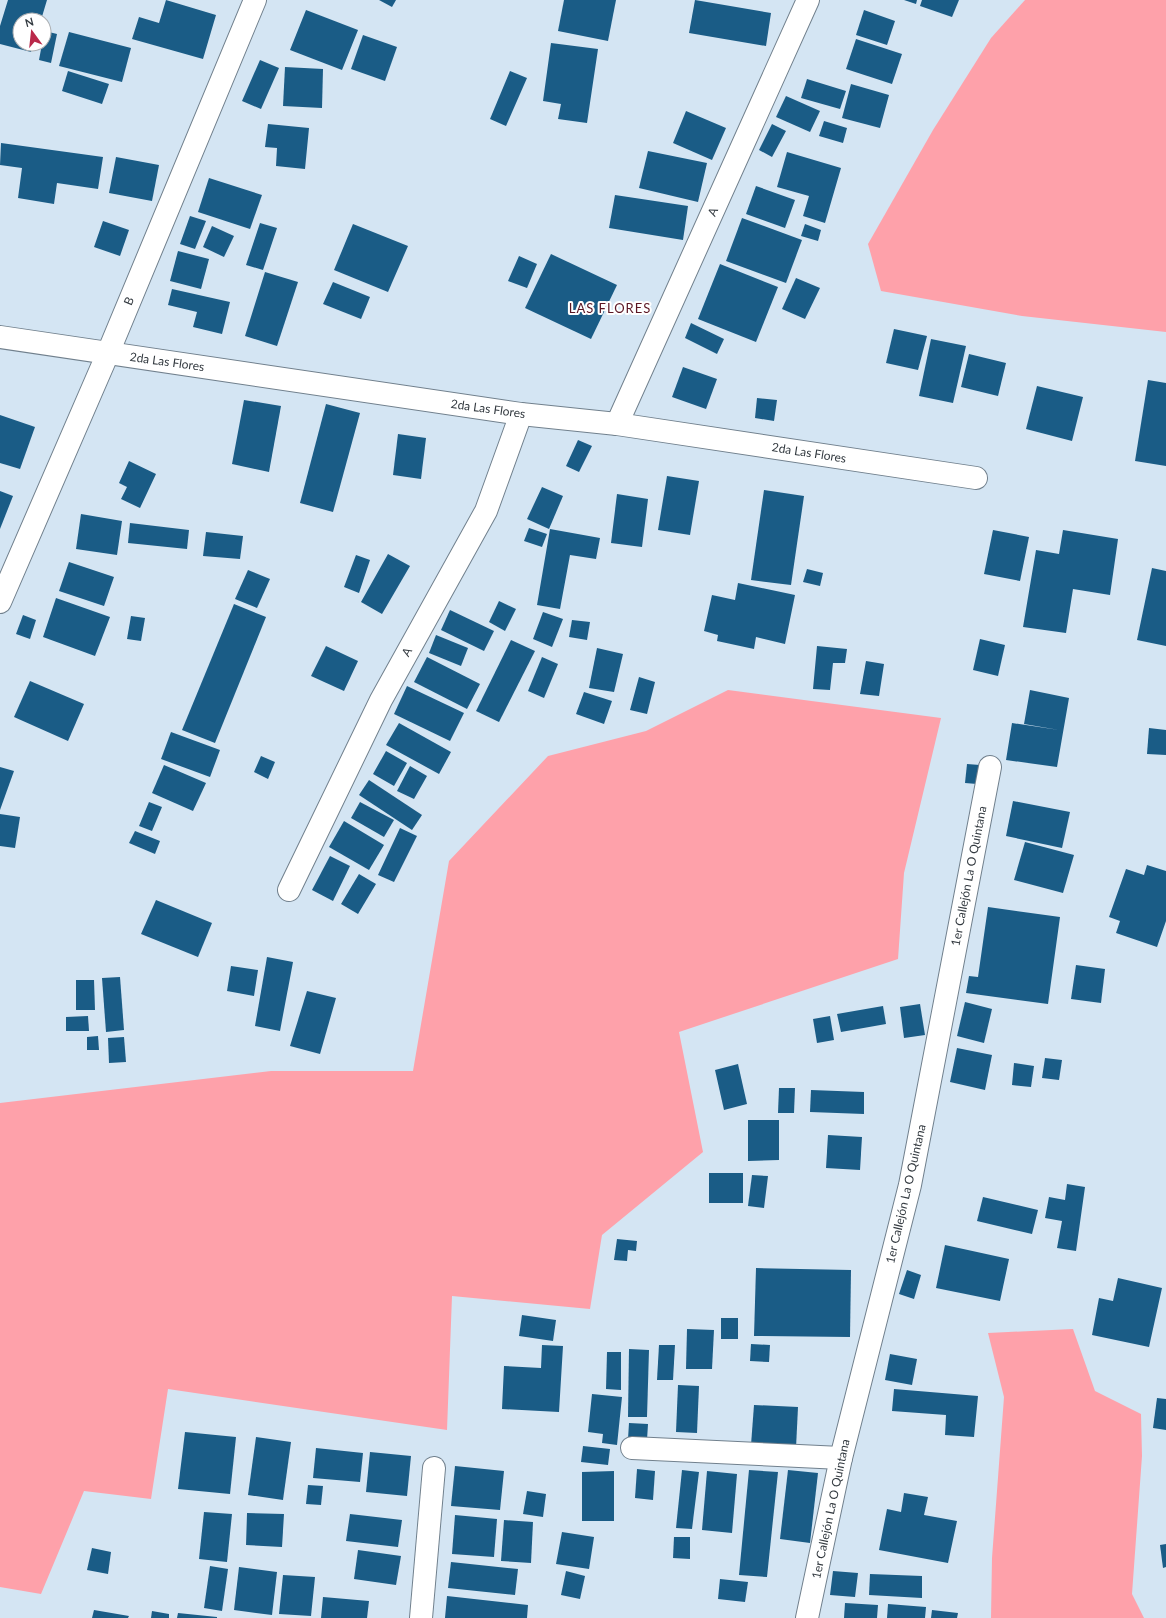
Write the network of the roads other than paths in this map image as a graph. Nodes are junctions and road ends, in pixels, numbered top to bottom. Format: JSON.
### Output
{"nodes":[{"id":1,"x":255,"y":0,"type":"edge"},
{"id":2,"x":808,"y":0,"type":"edge"},
{"id":3,"x":0,"y":337,"type":"edge"},
{"id":4,"x":108,"y":353,"type":"junction"},
{"id":5,"x":521,"y":414,"type":"junction"},
{"id":6,"x":617,"y":424,"type":"junction"},
{"id":7,"x":976,"y":478,"type":"dead end"},
{"id":8,"x":0,"y":602,"type":"edge"},
{"id":9,"x":990,"y":767,"type":"dead end"},
{"id":10,"x":289,"y":890,"type":"dead end"},
{"id":11,"x":632,"y":1448,"type":"dead end"},
{"id":12,"x":841,"y":1458,"type":"junction"},
{"id":13,"x":434,"y":1468,"type":"dead end"},
{"id":14,"x":420,"y":1618,"type":"edge"},
{"id":15,"x":807,"y":1618,"type":"edge"}],
"edges":[{"from":1,"to":4,"type":"street","name":"B"},
{"from":2,"to":6,"type":"street","name":"A"},
{"from":3,"to":4,"type":"street","name":"2da Las Flores"},
{"from":4,"to":5,"type":"street","name":"2da Las Flores"},
{"from":4,"to":8,"type":"street","name":"B"},
{"from":5,"to":6,"type":"street","name":"2da Las Flores"},
{"from":5,"to":10,"type":"street","name":"A"},
{"from":6,"to":7,"type":"street","name":"2da Las Flores"},
{"from":9,"to":12,"type":"street","name":"1er Callejón La O Quintana"},
{"from":11,"to":12,"type":"street"},
{"from":12,"to":15,"type":"street","name":"1er Callejón La O Quintana"},
{"from":13,"to":14,"type":"street"}]}
